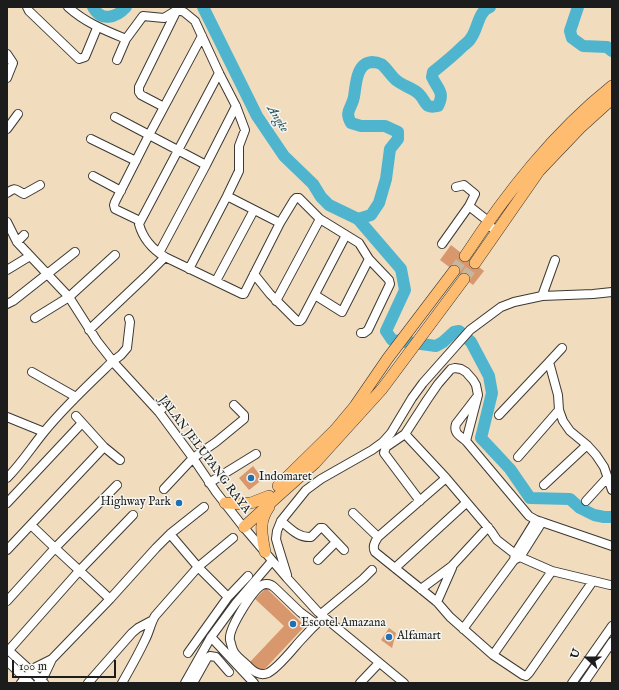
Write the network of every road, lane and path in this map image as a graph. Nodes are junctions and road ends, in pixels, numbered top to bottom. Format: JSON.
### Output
{"nodes":[{"id":1,"x":27,"y":7,"type":"edge"},
{"id":2,"x":68,"y":7,"type":"edge"},
{"id":3,"x":177,"y":10,"type":"junction"},
{"id":4,"x":97,"y":28,"type":"junction"},
{"id":5,"x":202,"y":36,"type":"junction"},
{"id":6,"x":126,"y":39,"type":"junction"},
{"id":7,"x":7,"y":54,"type":"edge"},
{"id":8,"x":117,"y":60,"type":"dead end"},
{"id":9,"x":219,"y":73,"type":"junction"},
{"id":10,"x":7,"y":78,"type":"edge"},
{"id":11,"x":611,"y":91,"type":"edge"},
{"id":12,"x":236,"y":106,"type":"junction"},
{"id":13,"x":164,"y":107,"type":"junction"},
{"id":14,"x":18,"y":114,"type":"dead end"},
{"id":15,"x":115,"y":117,"type":"dead end"},
{"id":16,"x":7,"y":129,"type":"edge"},
{"id":17,"x":149,"y":135,"type":"junction"},
{"id":18,"x":91,"y":139,"type":"dead end"},
{"id":19,"x":178,"y":151,"type":"junction"},
{"id":20,"x":136,"y":161,"type":"junction"},
{"id":21,"x":206,"y":164,"type":"junction"},
{"id":22,"x":93,"y":176,"type":"dead end"},
{"id":23,"x":40,"y":185,"type":"dead end"},
{"id":24,"x":456,"y":187,"type":"dead end"},
{"id":25,"x":121,"y":191,"type":"junction"},
{"id":26,"x":7,"y":193,"type":"edge"},
{"id":27,"x":228,"y":196,"type":"junction"},
{"id":28,"x":469,"y":206,"type":"junction"},
{"id":29,"x":254,"y":210,"type":"junction"},
{"id":30,"x":320,"y":219,"type":"junction"},
{"id":31,"x":140,"y":221,"type":"junction"},
{"id":32,"x":488,"y":221,"type":"junction"},
{"id":33,"x":7,"y":222,"type":"edge"},
{"id":34,"x":280,"y":223,"type":"junction"},
{"id":35,"x":497,"y":232,"type":"junction"},
{"id":36,"x":24,"y":235,"type":"dead end"},
{"id":37,"x":346,"y":235,"type":"junction"},
{"id":38,"x":17,"y":242,"type":"junction"},
{"id":39,"x":442,"y":244,"type":"dead end"},
{"id":40,"x":75,"y":252,"type":"dead end"},
{"id":41,"x":115,"y":255,"type":"dead end"},
{"id":42,"x":162,"y":255,"type":"junction"},
{"id":43,"x":30,"y":256,"type":"junction"},
{"id":44,"x":465,"y":256,"type":"tunnel mouth"},
{"id":45,"x":369,"y":258,"type":"junction"},
{"id":46,"x":555,"y":260,"type":"dead end"},
{"id":47,"x":475,"y":263,"type":"tunnel mouth"},
{"id":48,"x":189,"y":269,"type":"junction"},
{"id":49,"x":7,"y":270,"type":"edge"},
{"id":50,"x":454,"y":271,"type":"tunnel mouth"},
{"id":51,"x":47,"y":274,"type":"junction"},
{"id":52,"x":254,"y":274,"type":"junction"},
{"id":53,"x":464,"y":279,"type":"tunnel mouth"},
{"id":54,"x":216,"y":281,"type":"junction"},
{"id":55,"x":612,"y":292,"type":"edge"},
{"id":56,"x":315,"y":295,"type":"junction"},
{"id":57,"x":542,"y":296,"type":"junction"},
{"id":58,"x":69,"y":297,"type":"junction"},
{"id":59,"x":276,"y":301,"type":"junction"},
{"id":60,"x":7,"y":304,"type":"edge"},
{"id":61,"x":35,"y":318,"type":"dead end"},
{"id":62,"x":129,"y":319,"type":"dead end"},
{"id":63,"x":89,"y":330,"type":"junction"},
{"id":64,"x":361,"y":333,"type":"dead end"},
{"id":65,"x":562,"y":348,"type":"dead end"},
{"id":66,"x":113,"y":361,"type":"junction"},
{"id":67,"x":549,"y":362,"type":"junction"},
{"id":68,"x":32,"y":372,"type":"dead end"},
{"id":69,"x":478,"y":395,"type":"junction"},
{"id":70,"x":76,"y":397,"type":"junction"},
{"id":71,"x":167,"y":404,"type":"dead end"},
{"id":72,"x":234,"y":405,"type":"dead end"},
{"id":73,"x":559,"y":410,"type":"junction"},
{"id":74,"x":159,"y":412,"type":"junction"},
{"id":75,"x":498,"y":415,"type":"dead end"},
{"id":76,"x":76,"y":416,"type":"dead end"},
{"id":77,"x":7,"y":417,"type":"edge"},
{"id":78,"x":82,"y":423,"type":"junction"},
{"id":79,"x":44,"y":432,"type":"junction"},
{"id":80,"x":405,"y":434,"type":"junction"},
{"id":81,"x":466,"y":441,"type":"junction"},
{"id":82,"x":587,"y":445,"type":"junction"},
{"id":83,"x":104,"y":447,"type":"junction"},
{"id":84,"x":256,"y":454,"type":"dead end"},
{"id":85,"x":518,"y":456,"type":"dead end"},
{"id":86,"x":193,"y":458,"type":"junction"},
{"id":87,"x":120,"y":460,"type":"dead end"},
{"id":88,"x":7,"y":478,"type":"edge"},
{"id":89,"x":446,"y":478,"type":"junction"},
{"id":90,"x":607,"y":478,"type":"junction"},
{"id":91,"x":209,"y":483,"type":"junction"},
{"id":92,"x":117,"y":485,"type":"dead end"},
{"id":93,"x":544,"y":485,"type":"dead end"},
{"id":94,"x":164,"y":489,"type":"dead end"},
{"id":95,"x":612,"y":490,"type":"edge"},
{"id":96,"x":273,"y":496,"type":"junction"},
{"id":97,"x":420,"y":500,"type":"junction"},
{"id":98,"x":586,"y":501,"type":"dead end"},
{"id":99,"x":7,"y":503,"type":"edge"},
{"id":100,"x":225,"y":503,"type":"junction"},
{"id":101,"x":466,"y":503,"type":"junction"},
{"id":102,"x":204,"y":507,"type":"dead end"},
{"id":103,"x":353,"y":513,"type":"dead end"},
{"id":104,"x":133,"y":515,"type":"dead end"},
{"id":105,"x":281,"y":520,"type":"junction"},
{"id":106,"x":539,"y":521,"type":"junction"},
{"id":107,"x":31,"y":525,"type":"junction"},
{"id":108,"x":243,"y":526,"type":"junction"},
{"id":109,"x":488,"y":527,"type":"junction"},
{"id":110,"x":170,"y":534,"type":"junction"},
{"id":111,"x":378,"y":537,"type":"junction"},
{"id":112,"x":233,"y":538,"type":"dead end"},
{"id":113,"x":336,"y":542,"type":"junction"},
{"id":114,"x":612,"y":546,"type":"edge"},
{"id":115,"x":55,"y":548,"type":"junction"},
{"id":116,"x":7,"y":550,"type":"edge"},
{"id":117,"x":344,"y":550,"type":"dead end"},
{"id":118,"x":265,"y":552,"type":"junction"},
{"id":119,"x":516,"y":557,"type":"junction"},
{"id":120,"x":318,"y":560,"type":"dead end"},
{"id":121,"x":272,"y":561,"type":"junction"},
{"id":122,"x":198,"y":566,"type":"junction"},
{"id":123,"x":452,"y":566,"type":"junction"},
{"id":124,"x":394,"y":568,"type":"junction"},
{"id":125,"x":372,"y":570,"type":"dead end"},
{"id":126,"x":79,"y":571,"type":"junction"},
{"id":127,"x":552,"y":571,"type":"junction"},
{"id":128,"x":248,"y":576,"type":"dead end"},
{"id":129,"x":287,"y":578,"type":"junction"},
{"id":130,"x":593,"y":581,"type":"junction"},
{"id":131,"x":610,"y":585,"type":"dead end"},
{"id":132,"x":421,"y":589,"type":"junction"},
{"id":133,"x":228,"y":597,"type":"junction"},
{"id":134,"x":110,"y":599,"type":"junction"},
{"id":135,"x":7,"y":601,"type":"edge"},
{"id":136,"x":437,"y":602,"type":"junction"},
{"id":137,"x":322,"y":615,"type":"junction"},
{"id":138,"x":152,"y":620,"type":"junction"},
{"id":139,"x":316,"y":624,"type":"junction"},
{"id":140,"x":612,"y":626,"type":"edge"},
{"id":141,"x":463,"y":629,"type":"junction"},
{"id":142,"x":211,"y":637,"type":"junction"},
{"id":143,"x":602,"y":641,"type":"junction"},
{"id":144,"x":612,"y":642,"type":"edge"},
{"id":145,"x":8,"y":650,"type":"edge"},
{"id":146,"x":188,"y":653,"type":"dead end"},
{"id":147,"x":493,"y":654,"type":"junction"},
{"id":148,"x":52,"y":660,"type":"junction"},
{"id":149,"x":7,"y":662,"type":"edge"},
{"id":150,"x":379,"y":663,"type":"junction"},
{"id":151,"x":32,"y":672,"type":"junction"},
{"id":152,"x":229,"y":672,"type":"dead end"},
{"id":153,"x":25,"y":682,"type":"edge"},
{"id":154,"x":41,"y":682,"type":"edge"},
{"id":155,"x":88,"y":683,"type":"edge"},
{"id":156,"x":122,"y":683,"type":"edge"},
{"id":157,"x":184,"y":683,"type":"edge"},
{"id":158,"x":193,"y":683,"type":"edge"},
{"id":159,"x":254,"y":683,"type":"edge"},
{"id":160,"x":360,"y":683,"type":"edge"},
{"id":161,"x":404,"y":683,"type":"edge"},
{"id":162,"x":572,"y":683,"type":"edge"},
{"id":163,"x":584,"y":683,"type":"edge"}],
"edges":[{"from":1,"to":4,"type":"street"},
{"from":2,"to":4,"type":"street"},
{"from":3,"to":5,"type":"street"},
{"from":3,"to":6,"type":"street"},
{"from":3,"to":13,"type":"street"},
{"from":4,"to":6,"type":"street"},
{"from":5,"to":9,"type":"street"},
{"from":5,"to":13,"type":"street"},
{"from":6,"to":8,"type":"street"},
{"from":7,"to":10,"type":"street"},
{"from":9,"to":12,"type":"street"},
{"from":9,"to":19,"type":"street"},
{"from":11,"to":32,"type":"highway"},
{"from":11,"to":35,"type":"highway"},
{"from":12,"to":21,"type":"street"},
{"from":12,"to":27,"type":"street"},
{"from":13,"to":17,"type":"street"},
{"from":14,"to":16,"type":"street"},
{"from":15,"to":17,"type":"street"},
{"from":17,"to":19,"type":"street"},
{"from":17,"to":20,"type":"street"},
{"from":18,"to":20,"type":"street"},
{"from":19,"to":21,"type":"street"},
{"from":19,"to":31,"type":"street"},
{"from":20,"to":25,"type":"street"},
{"from":21,"to":42,"type":"street"},
{"from":22,"to":25,"type":"street"},
{"from":23,"to":26,"type":"street"},
{"from":24,"to":28,"type":"street"},
{"from":25,"to":31,"type":"street"},
{"from":27,"to":29,"type":"street"},
{"from":27,"to":48,"type":"street"},
{"from":28,"to":32,"type":"street"},
{"from":28,"to":39,"type":"street"},
{"from":29,"to":34,"type":"street"},
{"from":29,"to":54,"type":"street"},
{"from":30,"to":34,"type":"street"},
{"from":30,"to":37,"type":"street"},
{"from":30,"to":59,"type":"street"},
{"from":31,"to":42,"type":"street"},
{"from":32,"to":35,"type":"street"},
{"from":32,"to":44,"type":"highway"},
{"from":33,"to":38,"type":"street","name":"JALAN JELUPANG RAYA"},
{"from":34,"to":52,"type":"street"},
{"from":35,"to":47,"type":"highway"},
{"from":36,"to":38,"type":"street"},
{"from":37,"to":45,"type":"street"},
{"from":37,"to":56,"type":"street"},
{"from":38,"to":43,"type":"street","name":"JALAN JELUPANG RAYA"},
{"from":40,"to":51,"type":"street"},
{"from":41,"to":58,"type":"street"},
{"from":42,"to":48,"type":"street"},
{"from":42,"to":63,"type":"street"},
{"from":43,"to":49,"type":"street"},
{"from":43,"to":51,"type":"street","name":"JALAN JELUPANG RAYA"},
{"from":45,"to":56,"type":"street"},
{"from":45,"to":64,"type":"street"},
{"from":46,"to":57,"type":"street"},
{"from":48,"to":54,"type":"street"},
{"from":50,"to":96,"type":"highway"},
{"from":51,"to":58,"type":"street","name":"JALAN JELUPANG RAYA"},
{"from":51,"to":60,"type":"street"},
{"from":52,"to":54,"type":"street"},
{"from":52,"to":59,"type":"street"},
{"from":53,"to":96,"type":"highway"},
{"from":55,"to":57,"type":"street"},
{"from":56,"to":59,"type":"street"},
{"from":57,"to":105,"type":"street"},
{"from":58,"to":61,"type":"street"},
{"from":58,"to":63,"type":"street","name":"JALAN JELUPANG RAYA"},
{"from":62,"to":66,"type":"street"},
{"from":63,"to":66,"type":"street","name":"JALAN JELUPANG RAYA"},
{"from":65,"to":67,"type":"street"},
{"from":66,"to":70,"type":"street"},
{"from":66,"to":74,"type":"street","name":"JALAN JELUPANG RAYA"},
{"from":67,"to":73,"type":"street"},
{"from":67,"to":75,"type":"street"},
{"from":68,"to":70,"type":"street"},
{"from":69,"to":80,"type":"street"},
{"from":69,"to":81,"type":"street"},
{"from":69,"to":81,"type":"street"},
{"from":70,"to":79,"type":"street"},
{"from":71,"to":74,"type":"street"},
{"from":72,"to":86,"type":"street"},
{"from":73,"to":82,"type":"street"},
{"from":73,"to":85,"type":"street"},
{"from":74,"to":86,"type":"street","name":"JALAN JELUPANG RAYA"},
{"from":76,"to":78,"type":"street"},
{"from":77,"to":79,"type":"street"},
{"from":78,"to":83,"type":"street"},
{"from":78,"to":99,"type":"street"},
{"from":79,"to":88,"type":"street"},
{"from":80,"to":89,"type":"street"},
{"from":80,"to":97,"type":"street"},
{"from":81,"to":106,"type":"street"},
{"from":82,"to":90,"type":"street"},
{"from":82,"to":93,"type":"street"},
{"from":83,"to":87,"type":"street"},
{"from":83,"to":107,"type":"street"},
{"from":84,"to":91,"type":"street"},
{"from":86,"to":91,"type":"street","name":"JALAN JELUPANG RAYA"},
{"from":86,"to":94,"type":"street"},
{"from":89,"to":97,"type":"street"},
{"from":89,"to":101,"type":"street"},
{"from":90,"to":95,"type":"street"},
{"from":90,"to":98,"type":"street"},
{"from":91,"to":100,"type":"street","name":"JALAN JELUPANG RAYA"},
{"from":92,"to":115,"type":"street"},
{"from":96,"to":100,"type":"highway"},
{"from":96,"to":108,"type":"highway"},
{"from":96,"to":118,"type":"highway"},
{"from":97,"to":111,"type":"street"},
{"from":100,"to":108,"type":"street","name":"JALAN JELUPANG RAYA"},
{"from":101,"to":109,"type":"street"},
{"from":101,"to":124,"type":"street"},
{"from":102,"to":110,"type":"street"},
{"from":103,"to":111,"type":"street"},
{"from":104,"to":126,"type":"street"},
{"from":105,"to":113,"type":"street"},
{"from":105,"to":129,"type":"street"},
{"from":106,"to":114,"type":"street"},
{"from":106,"to":119,"type":"street"},
{"from":107,"to":115,"type":"street"},
{"from":107,"to":116,"type":"street"},
{"from":108,"to":118,"type":"street","name":"JALAN JELUPANG RAYA"},
{"from":109,"to":119,"type":"street"},
{"from":109,"to":123,"type":"street"},
{"from":110,"to":122,"type":"street"},
{"from":110,"to":134,"type":"street"},
{"from":111,"to":124,"type":"street"},
{"from":112,"to":122,"type":"street"},
{"from":113,"to":117,"type":"street"},
{"from":113,"to":120,"type":"street"},
{"from":115,"to":126,"type":"street"},
{"from":115,"to":135,"type":"street"},
{"from":118,"to":121,"type":"street","name":"JALAN JELUPANG RAYA"},
{"from":119,"to":127,"type":"street"},
{"from":119,"to":141,"type":"street"},
{"from":121,"to":129,"type":"street","name":"JALAN JELUPANG RAYA"},
{"from":121,"to":142,"type":"street"},
{"from":122,"to":133,"type":"street"},
{"from":122,"to":138,"type":"street"},
{"from":123,"to":132,"type":"street"},
{"from":123,"to":136,"type":"street"},
{"from":124,"to":132,"type":"street"},
{"from":125,"to":137,"type":"street"},
{"from":126,"to":134,"type":"street"},
{"from":126,"to":145,"type":"street"},
{"from":127,"to":130,"type":"street"},
{"from":127,"to":147,"type":"street"},
{"from":128,"to":133,"type":"street"},
{"from":129,"to":137,"type":"street","name":"JALAN JELUPANG RAYA"},
{"from":130,"to":131,"type":"street"},
{"from":130,"to":147,"type":"street"},
{"from":132,"to":136,"type":"street"},
{"from":133,"to":146,"type":"street"},
{"from":134,"to":148,"type":"street"},
{"from":136,"to":141,"type":"street"},
{"from":137,"to":139,"type":"street"},
{"from":137,"to":150,"type":"street","name":"JALAN JELUPANG RAYA"},
{"from":138,"to":155,"type":"street"},
{"from":138,"to":156,"type":"street"},
{"from":139,"to":139,"type":"street"},
{"from":140,"to":143,"type":"street"},
{"from":141,"to":147,"type":"street"},
{"from":142,"to":157,"type":"street"},
{"from":142,"to":159,"type":"street"},
{"from":143,"to":144,"type":"street"},
{"from":143,"to":162,"type":"street"},
{"from":144,"to":163,"type":"street"},
{"from":145,"to":151,"type":"street"},
{"from":148,"to":151,"type":"street"},
{"from":148,"to":154,"type":"street"},
{"from":149,"to":153,"type":"street"},
{"from":150,"to":160,"type":"street"},
{"from":150,"to":161,"type":"street","name":"JALAN JELUPANG RAYA"},
{"from":151,"to":153,"type":"street"},
{"from":151,"to":154,"type":"street"},
{"from":152,"to":158,"type":"street"}]}
